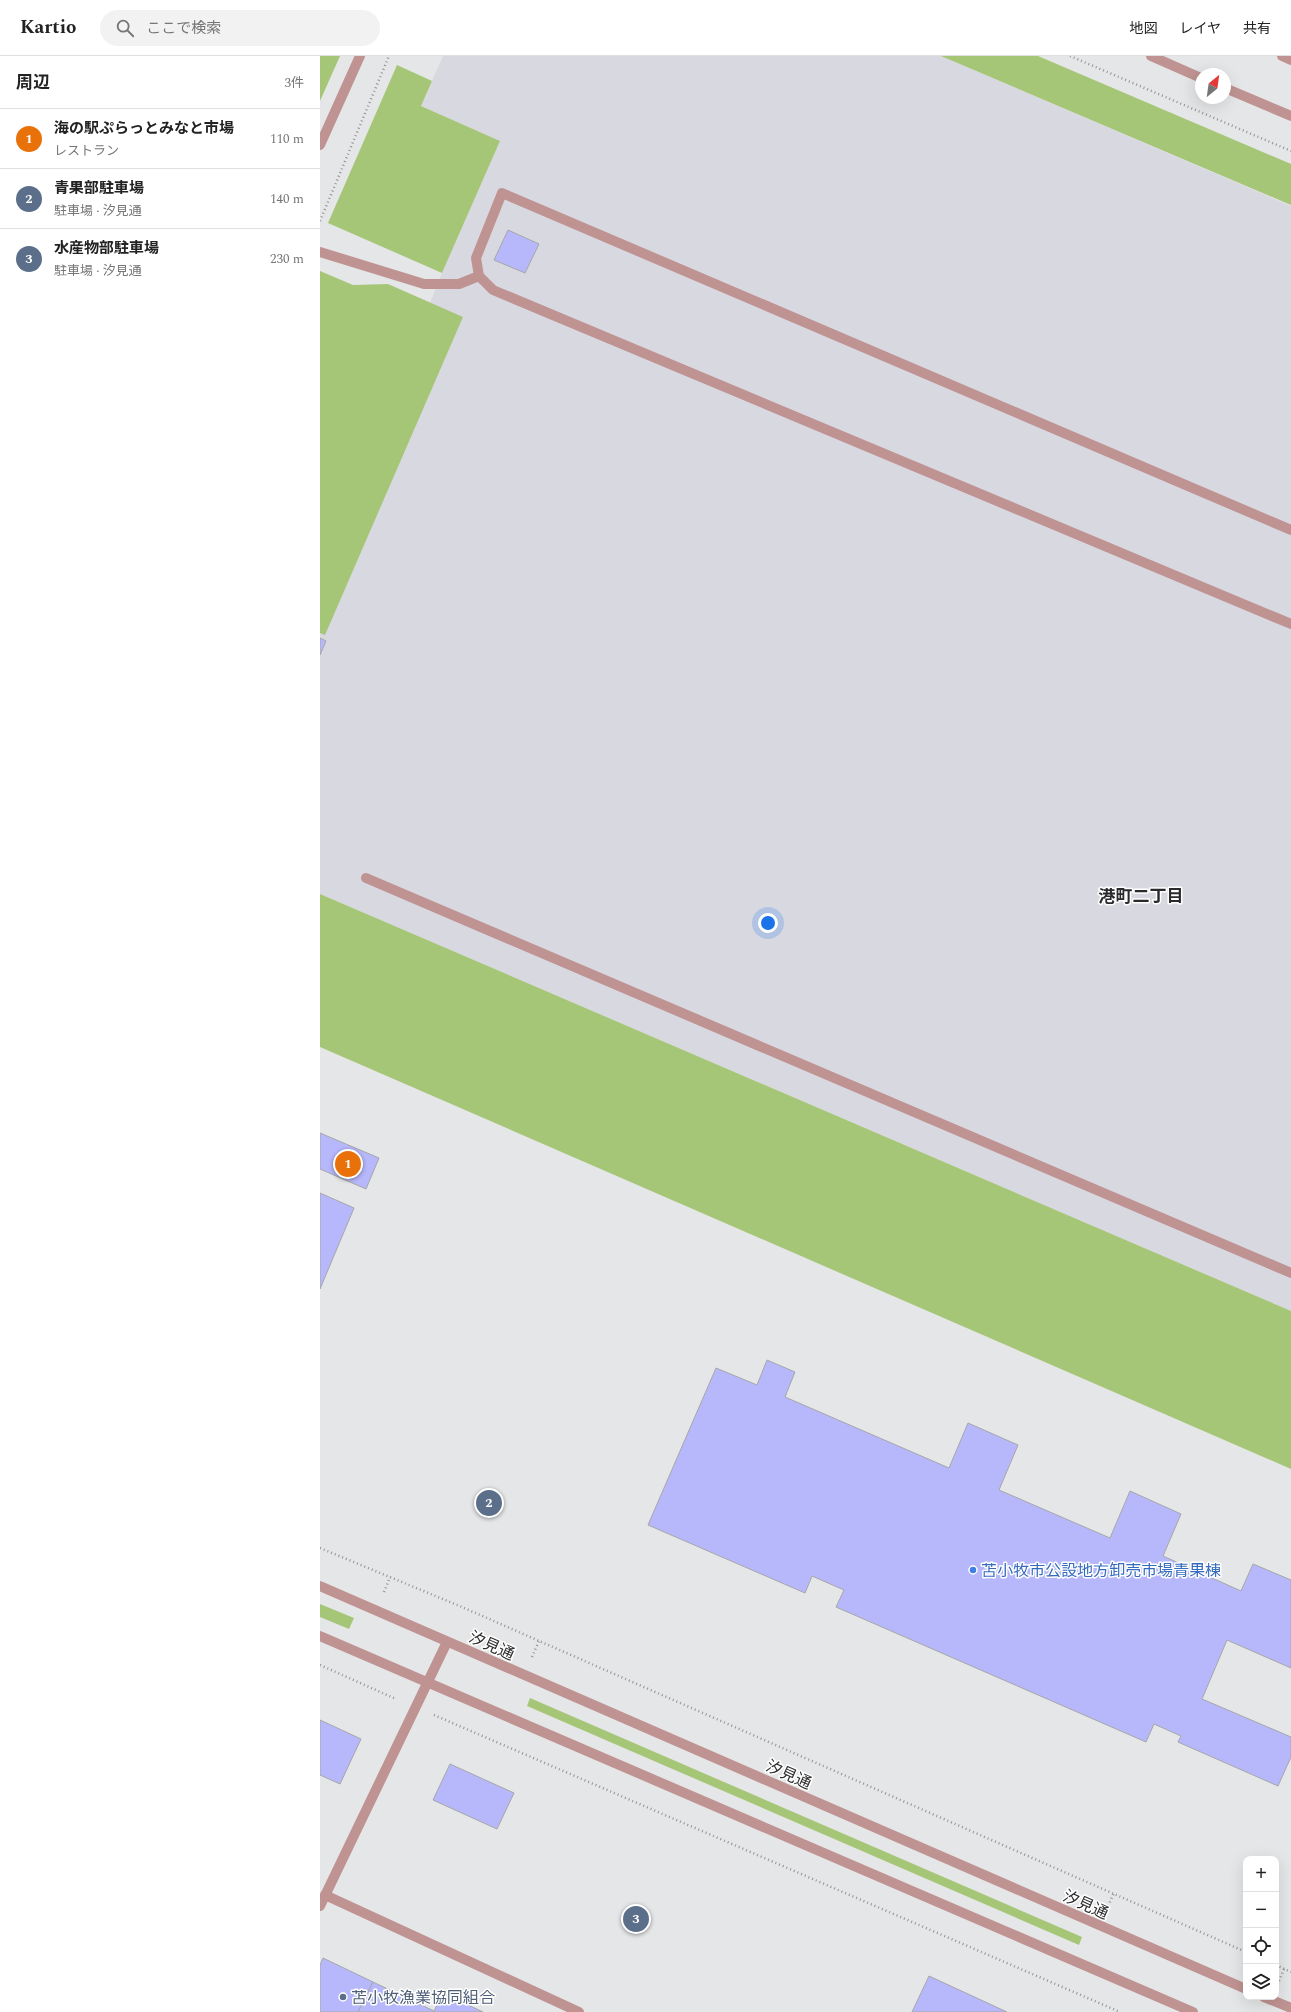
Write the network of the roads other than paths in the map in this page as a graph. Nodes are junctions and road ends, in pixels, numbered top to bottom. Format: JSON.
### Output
{"nodes":[{"id":1,"x":360,"y":56,"type":"edge"},
{"id":2,"x":1151,"y":56,"type":"edge"},
{"id":3,"x":1282,"y":56,"type":"edge"},
{"id":4,"x":1291,"y":60,"type":"edge"},
{"id":5,"x":1195,"y":75,"type":"edge"},
{"id":6,"x":1231,"y":91,"type":"edge"},
{"id":7,"x":1291,"y":116,"type":"edge"},
{"id":8,"x":320,"y":145,"type":"edge"},
{"id":9,"x":320,"y":252,"type":"edge"},
{"id":10,"x":479,"y":276,"type":"junction"},
{"id":11,"x":1291,"y":530,"type":"edge"},
{"id":12,"x":1291,"y":624,"type":"edge"},
{"id":13,"x":366,"y":878,"type":"dead end"},
{"id":14,"x":1291,"y":1273,"type":"edge"},
{"id":15,"x":320,"y":1586,"type":"edge"},
{"id":16,"x":320,"y":1636,"type":"edge"},
{"id":17,"x":447,"y":1642,"type":"junction"},
{"id":18,"x":428,"y":1682,"type":"junction"},
{"id":19,"x":325,"y":1895,"type":"junction"},
{"id":20,"x":320,"y":1906,"type":"edge"},
{"id":21,"x":1243,"y":1988,"type":"edge"},
{"id":22,"x":1271,"y":2000,"type":"edge"},
{"id":23,"x":1291,"y":2008,"type":"edge"},
{"id":24,"x":580,"y":2012,"type":"edge"},
{"id":25,"x":1193,"y":2012,"type":"edge"}],
"edges":[{"from":1,"to":8,"type":"street"},
{"from":2,"to":5,"type":"street"},
{"from":3,"to":4,"type":"street"},
{"from":6,"to":7,"type":"street"},
{"from":9,"to":10,"type":"street"},
{"from":10,"to":11,"type":"street"},
{"from":10,"to":12,"type":"street"},
{"from":13,"to":14,"type":"street"},
{"from":15,"to":17,"type":"street","name":"汐見通"},
{"from":16,"to":18,"type":"street"},
{"from":17,"to":18,"type":"street"},
{"from":17,"to":21,"type":"street","name":"汐見通"},
{"from":18,"to":19,"type":"street"},
{"from":18,"to":25,"type":"street"},
{"from":19,"to":20,"type":"street"},
{"from":19,"to":24,"type":"street"},
{"from":22,"to":23,"type":"street"}]}
